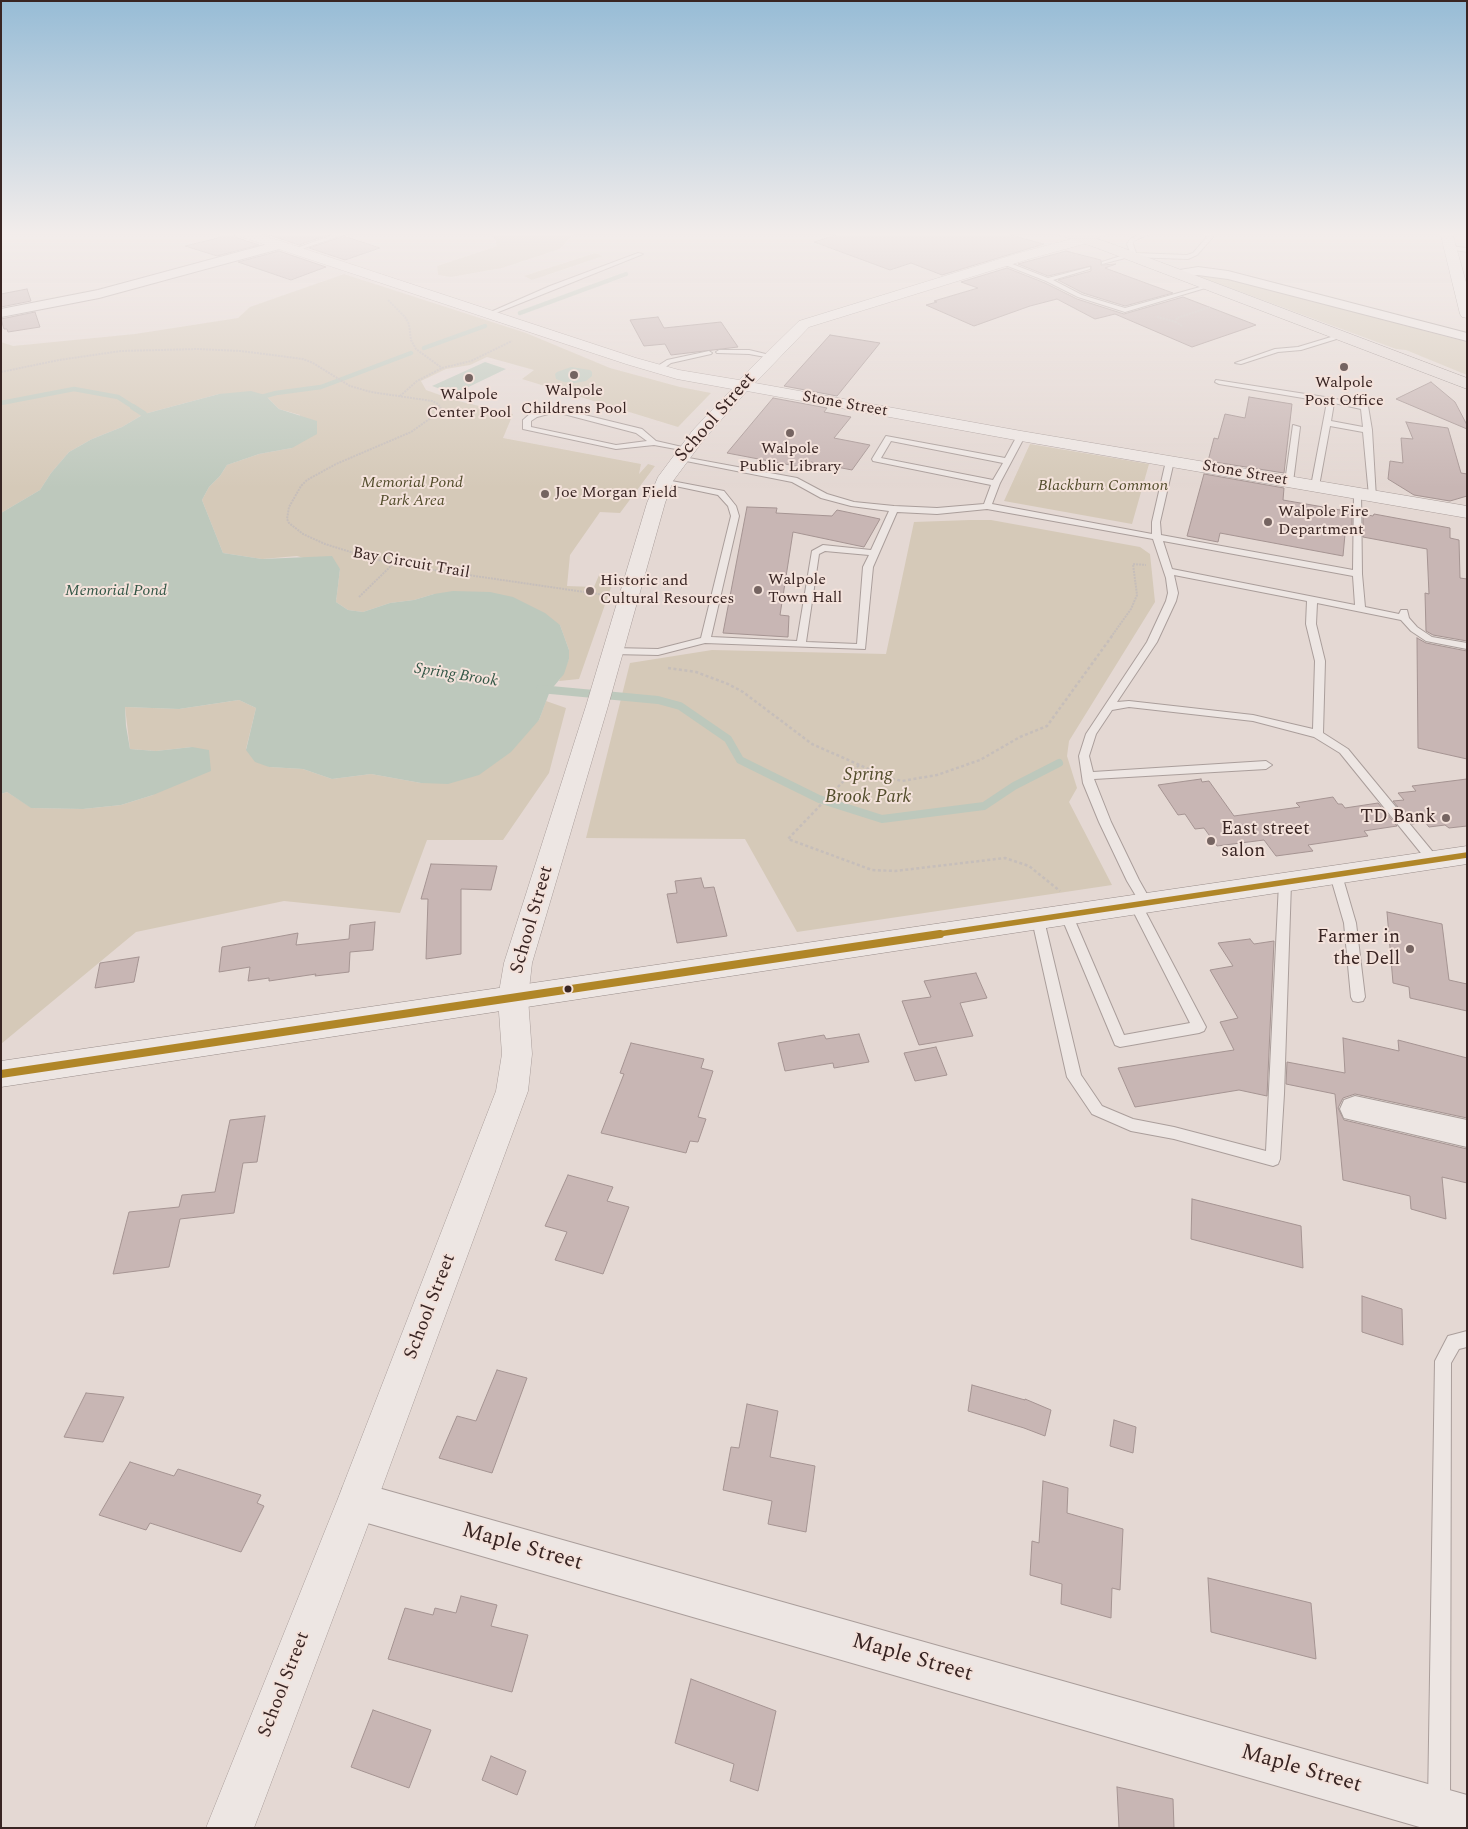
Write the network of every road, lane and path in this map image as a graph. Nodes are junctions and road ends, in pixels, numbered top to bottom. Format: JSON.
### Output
{"nodes":[{"id":1,"x":404,"y":317,"type":"edge"},
{"id":2,"x":499,"y":317,"type":"edge"},
{"id":3,"x":825,"y":317,"type":"edge"},
{"id":4,"x":1158,"y":317,"type":"edge"},
{"id":5,"x":1180,"y":317,"type":"edge"},
{"id":6,"x":1292,"y":317,"type":"edge"},
{"id":7,"x":1391,"y":317,"type":"edge"},
{"id":8,"x":1176,"y":322,"type":"junction"},
{"id":9,"x":1182,"y":326,"type":"dead end"},
{"id":10,"x":1341,"y":336,"type":"junction"},
{"id":11,"x":1467,"y":337,"type":"edge"},
{"id":12,"x":512,"y":341,"type":"dead end"},
{"id":13,"x":720,"y":352,"type":"dead end"},
{"id":14,"x":709,"y":353,"type":"dead end"},
{"id":15,"x":771,"y":356,"type":"junction"},
{"id":16,"x":1239,"y":363,"type":"dead end"},
{"id":17,"x":442,"y":368,"type":"junction"},
{"id":18,"x":657,"y":369,"type":"junction"},
{"id":19,"x":1,"y":372,"type":"edge"},
{"id":20,"x":1219,"y":382,"type":"dead end"},
{"id":21,"x":1467,"y":384,"type":"edge"},
{"id":22,"x":742,"y":387,"type":"junction"},
{"id":23,"x":400,"y":396,"type":"junction"},
{"id":24,"x":1331,"y":400,"type":"junction"},
{"id":25,"x":1327,"y":423,"type":"junction"},
{"id":26,"x":1296,"y":427,"type":"dead end"},
{"id":27,"x":1368,"y":430,"type":"junction"},
{"id":28,"x":1021,"y":436,"type":"junction"},
{"id":29,"x":654,"y":443,"type":"junction"},
{"id":30,"x":684,"y":453,"type":"junction"},
{"id":31,"x":1007,"y":461,"type":"junction"},
{"id":32,"x":1170,"y":461,"type":"junction"},
{"id":33,"x":664,"y":481,"type":"junction"},
{"id":34,"x":1289,"y":482,"type":"junction"},
{"id":35,"x":996,"y":483,"type":"junction"},
{"id":36,"x":1315,"y":486,"type":"junction"},
{"id":37,"x":1366,"y":495,"type":"junction"},
{"id":38,"x":987,"y":506,"type":"junction"},
{"id":39,"x":894,"y":509,"type":"junction"},
{"id":40,"x":1467,"y":512,"type":"edge"},
{"id":41,"x":1157,"y":538,"type":"junction"},
{"id":42,"x":874,"y":553,"type":"junction"},
{"id":43,"x":393,"y":563,"type":"junction"},
{"id":44,"x":1168,"y":568,"type":"junction"},
{"id":45,"x":1357,"y":574,"type":"junction"},
{"id":46,"x":359,"y":597,"type":"dead end"},
{"id":47,"x":628,"y":598,"type":"junction"},
{"id":48,"x":1312,"y":600,"type":"junction"},
{"id":49,"x":1360,"y":609,"type":"junction"},
{"id":50,"x":705,"y":640,"type":"junction"},
{"id":51,"x":801,"y":644,"type":"junction"},
{"id":52,"x":1467,"y":646,"type":"edge"},
{"id":53,"x":612,"y":651,"type":"junction"},
{"id":54,"x":662,"y":667,"type":"dead end"},
{"id":55,"x":1108,"y":707,"type":"junction"},
{"id":56,"x":1318,"y":734,"type":"junction"},
{"id":57,"x":859,"y":765,"type":"junction"},
{"id":58,"x":1266,"y":765,"type":"dead end"},
{"id":59,"x":1088,"y":776,"type":"junction"},
{"id":60,"x":1467,"y":855,"type":"edge"},
{"id":61,"x":1433,"y":860,"type":"junction"},
{"id":62,"x":1336,"y":875,"type":"junction"},
{"id":63,"x":1285,"y":883,"type":"junction"},
{"id":64,"x":1141,"y":904,"type":"junction"},
{"id":65,"x":1065,"y":905,"type":"junction"},
{"id":66,"x":1038,"y":920,"type":"junction"},
{"id":67,"x":1358,"y":997,"type":"dead end"},
{"id":68,"x":512,"y":998,"type":"junction"},
{"id":69,"x":1,"y":1074,"type":"edge"},
{"id":70,"x":1355,"y":1109,"type":"dead end"},
{"id":71,"x":1467,"y":1134,"type":"edge"},
{"id":72,"x":1467,"y":1339,"type":"edge"},
{"id":73,"x":357,"y":1501,"type":"junction"},
{"id":74,"x":1453,"y":1813,"type":"edge"},
{"id":75,"x":230,"y":1828,"type":"edge"}],
"edges":[{"from":1,"to":17,"type":"path"},
{"from":2,"to":18,"type":"street","name":"Stone Street"},
{"from":3,"to":15,"type":"street","name":"School Street"},
{"from":4,"to":8,"type":"path"},
{"from":5,"to":8,"type":"path"},
{"from":6,"to":10,"type":"main road"},
{"from":7,"to":11,"type":"street"},
{"from":8,"to":9,"type":"path"},
{"from":10,"to":16,"type":"lane"},
{"from":10,"to":21,"type":"main road"},
{"from":12,"to":17,"type":"path"},
{"from":13,"to":15,"type":"lane"},
{"from":14,"to":18,"type":"lane"},
{"from":15,"to":22,"type":"street","name":"School Street"},
{"from":17,"to":23,"type":"path"},
{"from":18,"to":22,"type":"street","name":"Stone Street"},
{"from":19,"to":23,"type":"path","name":"Bay Circuit Trail"},
{"from":20,"to":24,"type":"lane"},
{"from":22,"to":28,"type":"street","name":"Stone Street"},
{"from":22,"to":30,"type":"street","name":"School Street"},
{"from":23,"to":43,"type":"path","name":"Bay Circuit Trail"},
{"from":24,"to":25,"type":"lane"},
{"from":24,"to":27,"type":"lane"},
{"from":25,"to":27,"type":"lane"},
{"from":25,"to":36,"type":"lane"},
{"from":26,"to":34,"type":"lane"},
{"from":27,"to":37,"type":"lane"},
{"from":28,"to":31,"type":"lane"},
{"from":28,"to":32,"type":"street","name":"Stone Street"},
{"from":29,"to":29,"type":"lane"},
{"from":29,"to":30,"type":"lane"},
{"from":30,"to":33,"type":"street","name":"School Street"},
{"from":30,"to":39,"type":"lane"},
{"from":31,"to":35,"type":"lane"},
{"from":31,"to":35,"type":"lane"},
{"from":32,"to":34,"type":"street","name":"Stone Street"},
{"from":32,"to":41,"type":"lane"},
{"from":33,"to":47,"type":"street","name":"School Street"},
{"from":33,"to":50,"type":"lane"},
{"from":34,"to":36,"type":"street","name":"Stone Street"},
{"from":35,"to":38,"type":"lane"},
{"from":36,"to":37,"type":"street","name":"Stone Street"},
{"from":37,"to":40,"type":"street","name":"Stone Street"},
{"from":37,"to":45,"type":"lane"},
{"from":38,"to":39,"type":"lane"},
{"from":38,"to":41,"type":"lane"},
{"from":39,"to":42,"type":"lane"},
{"from":41,"to":44,"type":"lane"},
{"from":41,"to":45,"type":"lane"},
{"from":42,"to":51,"type":"lane"},
{"from":42,"to":51,"type":"lane"},
{"from":43,"to":46,"type":"path"},
{"from":43,"to":47,"type":"path","name":"Bay Circuit Trail"},
{"from":44,"to":48,"type":"lane"},
{"from":44,"to":55,"type":"lane"},
{"from":44,"to":57,"type":"path"},
{"from":45,"to":49,"type":"lane"},
{"from":47,"to":53,"type":"street","name":"School Street"},
{"from":48,"to":49,"type":"lane"},
{"from":48,"to":56,"type":"lane"},
{"from":49,"to":52,"type":"lane"},
{"from":50,"to":51,"type":"lane"},
{"from":50,"to":53,"type":"lane"},
{"from":53,"to":68,"type":"street","name":"School Street"},
{"from":54,"to":57,"type":"path"},
{"from":55,"to":56,"type":"lane"},
{"from":55,"to":59,"type":"lane"},
{"from":56,"to":61,"type":"lane"},
{"from":57,"to":65,"type":"path"},
{"from":58,"to":59,"type":"lane"},
{"from":59,"to":64,"type":"lane"},
{"from":60,"to":61,"type":"street"},
{"from":61,"to":62,"type":"street"},
{"from":62,"to":63,"type":"street"},
{"from":62,"to":67,"type":"lane"},
{"from":63,"to":64,"type":"street"},
{"from":63,"to":66,"type":"lane"},
{"from":64,"to":65,"type":"street"},
{"from":64,"to":65,"type":"lane"},
{"from":65,"to":66,"type":"street"},
{"from":66,"to":68,"type":"street"},
{"from":68,"to":69,"type":"street"},
{"from":68,"to":73,"type":"street","name":"School Street"},
{"from":70,"to":71,"type":"street"},
{"from":72,"to":74,"type":"lane"},
{"from":73,"to":74,"type":"street","name":"Maple Street"},
{"from":73,"to":75,"type":"street","name":"School Street"}]}
